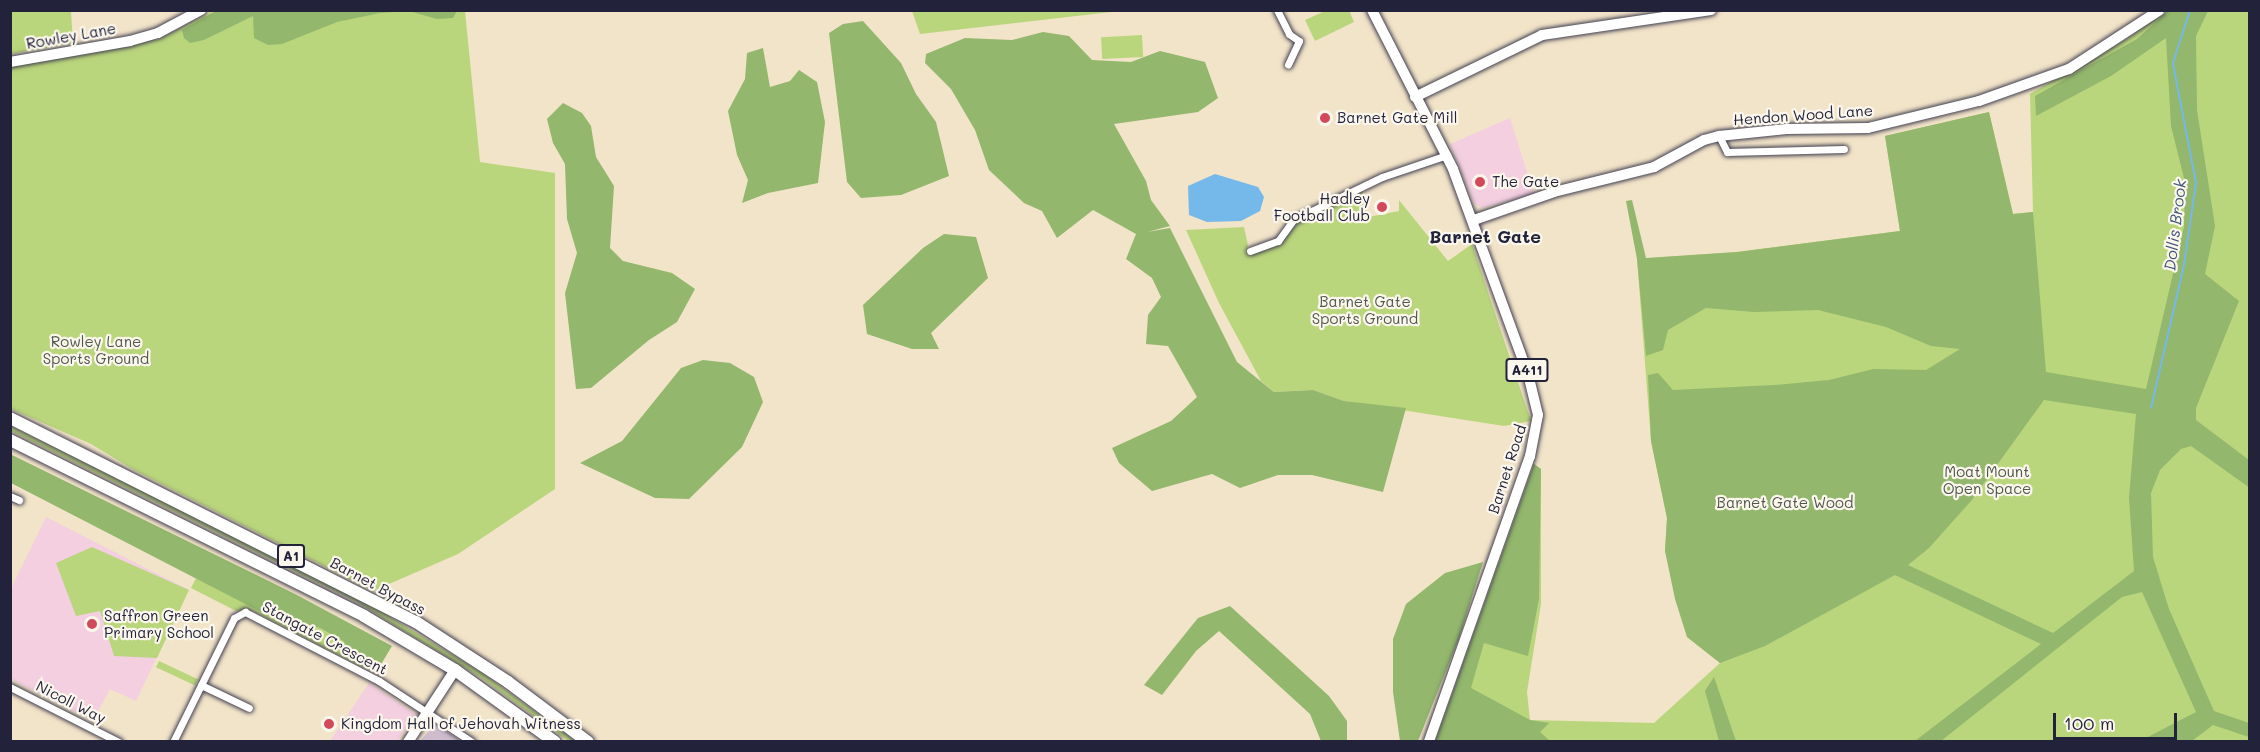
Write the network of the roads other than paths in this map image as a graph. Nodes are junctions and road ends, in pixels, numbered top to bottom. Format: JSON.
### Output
{"nodes":[{"id":1,"x":201,"y":10,"type":"edge"},
{"id":2,"x":1277,"y":10,"type":"edge"},
{"id":3,"x":1372,"y":10,"type":"edge"},
{"id":4,"x":1711,"y":10,"type":"edge"},
{"id":5,"x":2160,"y":10,"type":"edge"},
{"id":6,"x":10,"y":62,"type":"edge"},
{"id":7,"x":1288,"y":65,"type":"dead end"},
{"id":8,"x":1415,"y":97,"type":"junction"},
{"id":9,"x":1719,"y":136,"type":"junction"},
{"id":10,"x":1844,"y":149,"type":"dead end"},
{"id":11,"x":1447,"y":155,"type":"junction"},
{"id":12,"x":1474,"y":220,"type":"junction"},
{"id":13,"x":1250,"y":251,"type":"dead end"},
{"id":14,"x":10,"y":418,"type":"edge"},
{"id":15,"x":10,"y":440,"type":"edge"},
{"id":16,"x":10,"y":496,"type":"edge"},
{"id":17,"x":19,"y":500,"type":"dead end"},
{"id":18,"x":455,"y":670,"type":"junction"},
{"id":19,"x":201,"y":685,"type":"junction"},
{"id":20,"x":10,"y":687,"type":"edge"},
{"id":21,"x":249,"y":708,"type":"dead end"},
{"id":22,"x":429,"y":711,"type":"junction"},
{"id":23,"x":117,"y":741,"type":"edge"},
{"id":24,"x":173,"y":741,"type":"edge"},
{"id":25,"x":408,"y":741,"type":"edge"},
{"id":26,"x":472,"y":741,"type":"edge"},
{"id":27,"x":555,"y":741,"type":"edge"},
{"id":28,"x":588,"y":741,"type":"edge"},
{"id":29,"x":1429,"y":741,"type":"edge"}],
"edges":[{"from":1,"to":6,"type":"main road","name":"Rowley Lane"},
{"from":2,"to":7,"type":"street"},
{"from":3,"to":8,"type":"main road","name":"Barnet Road","number":"A411"},
{"from":4,"to":8,"type":"main road"},
{"from":5,"to":9,"type":"main road","name":"Hendon Wood Lane"},
{"from":8,"to":11,"type":"main road","name":"Barnet Road","number":"A411"},
{"from":9,"to":10,"type":"street"},
{"from":9,"to":12,"type":"main road","name":"Hendon Wood Lane"},
{"from":11,"to":12,"type":"main road","name":"Barnet Road","number":"A411"},
{"from":11,"to":13,"type":"street"},
{"from":12,"to":29,"type":"main road","name":"Barnet Road","number":"A411"},
{"from":14,"to":28,"type":"highway","name":"Barnet Bypass","number":"A1"},
{"from":15,"to":18,"type":"highway","number":"A1"},
{"from":16,"to":17,"type":"street"},
{"from":18,"to":22,"type":"main road"},
{"from":18,"to":27,"type":"highway","number":"A1"},
{"from":19,"to":21,"type":"street"},
{"from":19,"to":22,"type":"street","name":"Stangate Crescent"},
{"from":19,"to":24,"type":"street","name":"Stangate Crescent"},
{"from":20,"to":23,"type":"street","name":"Nicoll Way"},
{"from":22,"to":25,"type":"main road"},
{"from":22,"to":26,"type":"street"}]}
